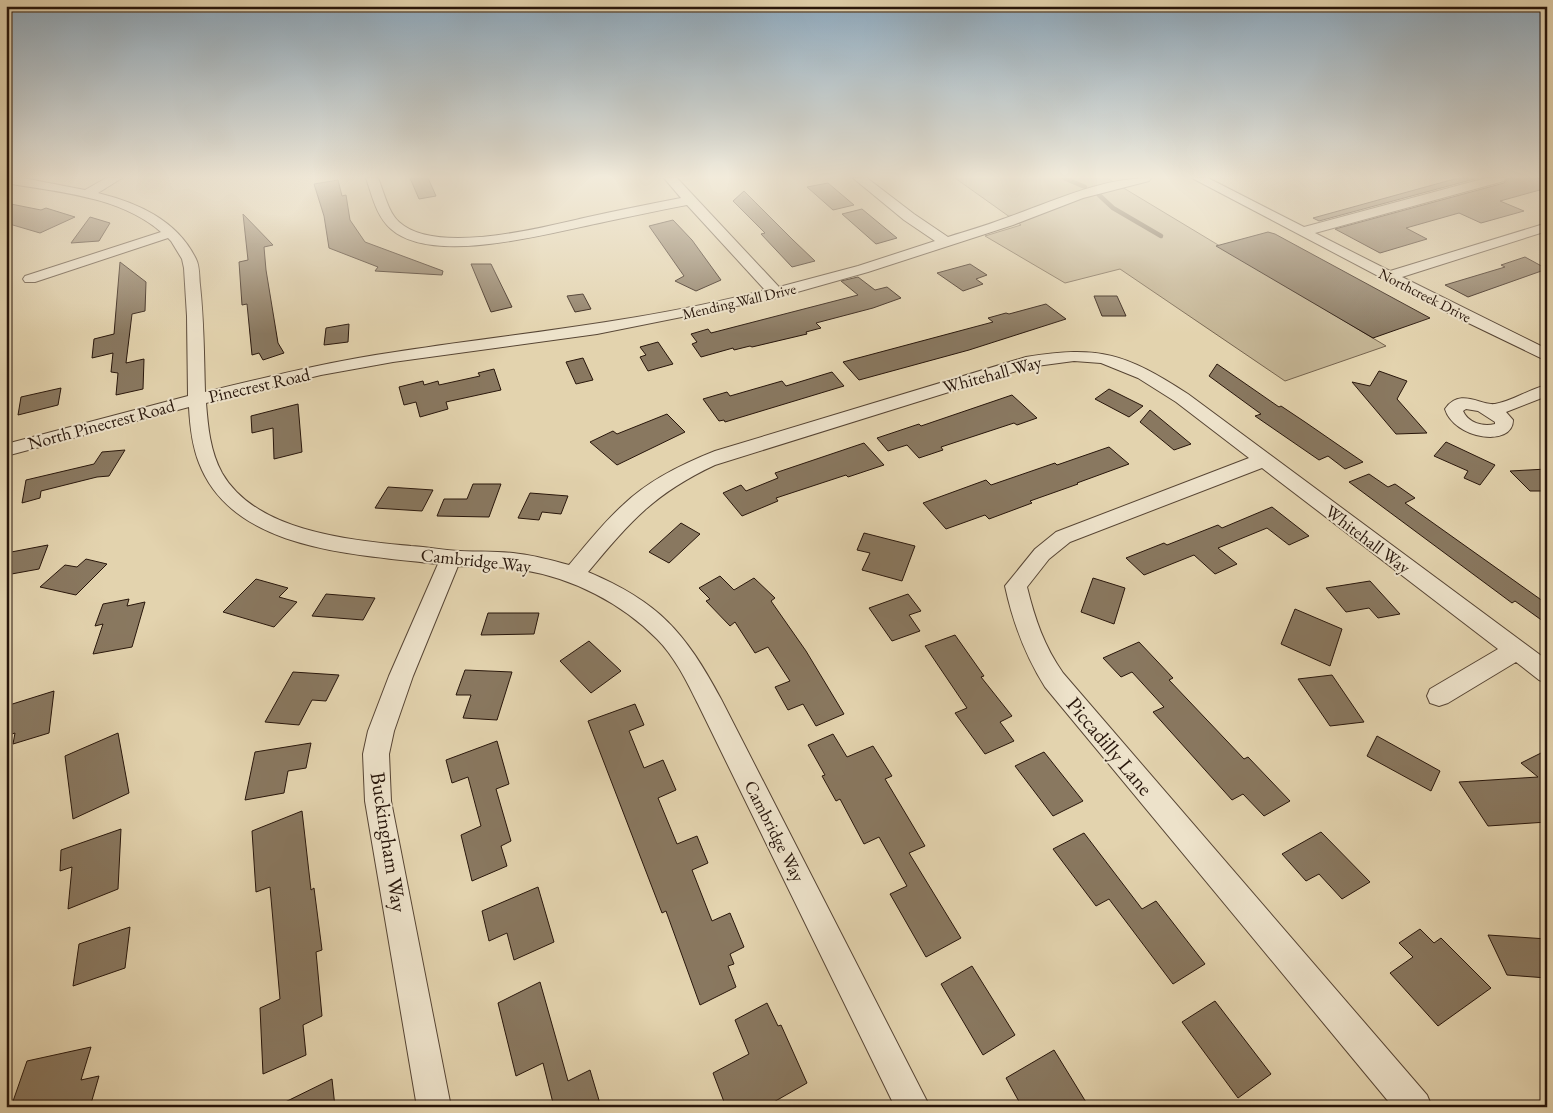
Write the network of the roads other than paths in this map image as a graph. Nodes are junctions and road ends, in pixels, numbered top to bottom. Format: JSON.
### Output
{"nodes":[{"id":1,"x":168,"y":230,"type":"edge"},
{"id":2,"x":401,"y":230,"type":"edge"},
{"id":3,"x":545,"y":230,"type":"edge"},
{"id":4,"x":718,"y":230,"type":"edge"},
{"id":5,"x":928,"y":230,"type":"edge"},
{"id":6,"x":980,"y":230,"type":"edge"},
{"id":7,"x":1299,"y":230,"type":"edge"},
{"id":8,"x":1311,"y":230,"type":"edge"},
{"id":9,"x":1538,"y":230,"type":"edge"},
{"id":10,"x":1303,"y":232,"type":"junction"},
{"id":11,"x":172,"y":233,"type":"junction"},
{"id":12,"x":946,"y":242,"type":"junction"},
{"id":13,"x":1390,"y":276,"type":"junction"},
{"id":14,"x":30,"y":279,"type":"dead end"},
{"id":15,"x":776,"y":293,"type":"junction"},
{"id":16,"x":1547,"y":356,"type":"edge"},
{"id":17,"x":321,"y":370,"type":"joint"},
{"id":18,"x":1547,"y":390,"type":"edge"},
{"id":19,"x":197,"y":400,"type":"junction"},
{"id":20,"x":1493,"y":411,"type":"dead end"},
{"id":21,"x":6,"y":450,"type":"edge"},
{"id":22,"x":1263,"y":460,"type":"junction"},
{"id":23,"x":451,"y":558,"type":"junction"},
{"id":24,"x":572,"y":576,"type":"junction"},
{"id":25,"x":1517,"y":650,"type":"junction"},
{"id":26,"x":1547,"y":673,"type":"edge"},
{"id":27,"x":1439,"y":696,"type":"dead end"},
{"id":28,"x":434,"y":1107,"type":"edge"},
{"id":29,"x":913,"y":1107,"type":"edge"},
{"id":30,"x":1415,"y":1107,"type":"edge"}],
"edges":[{"from":1,"to":11,"type":"street","name":"Cambridge Way"},
{"from":2,"to":3,"type":"street"},
{"from":4,"to":15,"type":"street"},
{"from":5,"to":12,"type":"street"},
{"from":6,"to":12,"type":"street","name":"Mending Wall Drive"},
{"from":7,"to":10,"type":"street","name":"Northcreek Drive"},
{"from":8,"to":10,"type":"street"},
{"from":9,"to":13,"type":"street"},
{"from":10,"to":13,"type":"street","name":"Northcreek Drive"},
{"from":11,"to":14,"type":"street"},
{"from":11,"to":19,"type":"street","name":"Cambridge Way"},
{"from":12,"to":15,"type":"street","name":"Mending Wall Drive"},
{"from":13,"to":16,"type":"street","name":"Northcreek Drive"},
{"from":15,"to":17,"type":"street","name":"Mending Wall Drive"},
{"from":17,"to":19,"type":"street","name":"Pinecrest Road"},
{"from":18,"to":20,"type":"street"},
{"from":19,"to":21,"type":"street","name":"North Pinecrest Road"},
{"from":19,"to":23,"type":"street","name":"Cambridge Way"},
{"from":22,"to":24,"type":"street","name":"Whitehall Way"},
{"from":22,"to":25,"type":"street","name":"Whitehall Way"},
{"from":22,"to":30,"type":"street","name":"Piccadilly Lane"},
{"from":23,"to":24,"type":"street","name":"Cambridge Way"},
{"from":23,"to":28,"type":"street","name":"Buckingham Way"},
{"from":24,"to":29,"type":"street","name":"Cambridge Way"},
{"from":25,"to":26,"type":"street","name":"Whitehall Way"},
{"from":25,"to":27,"type":"street"}]}
